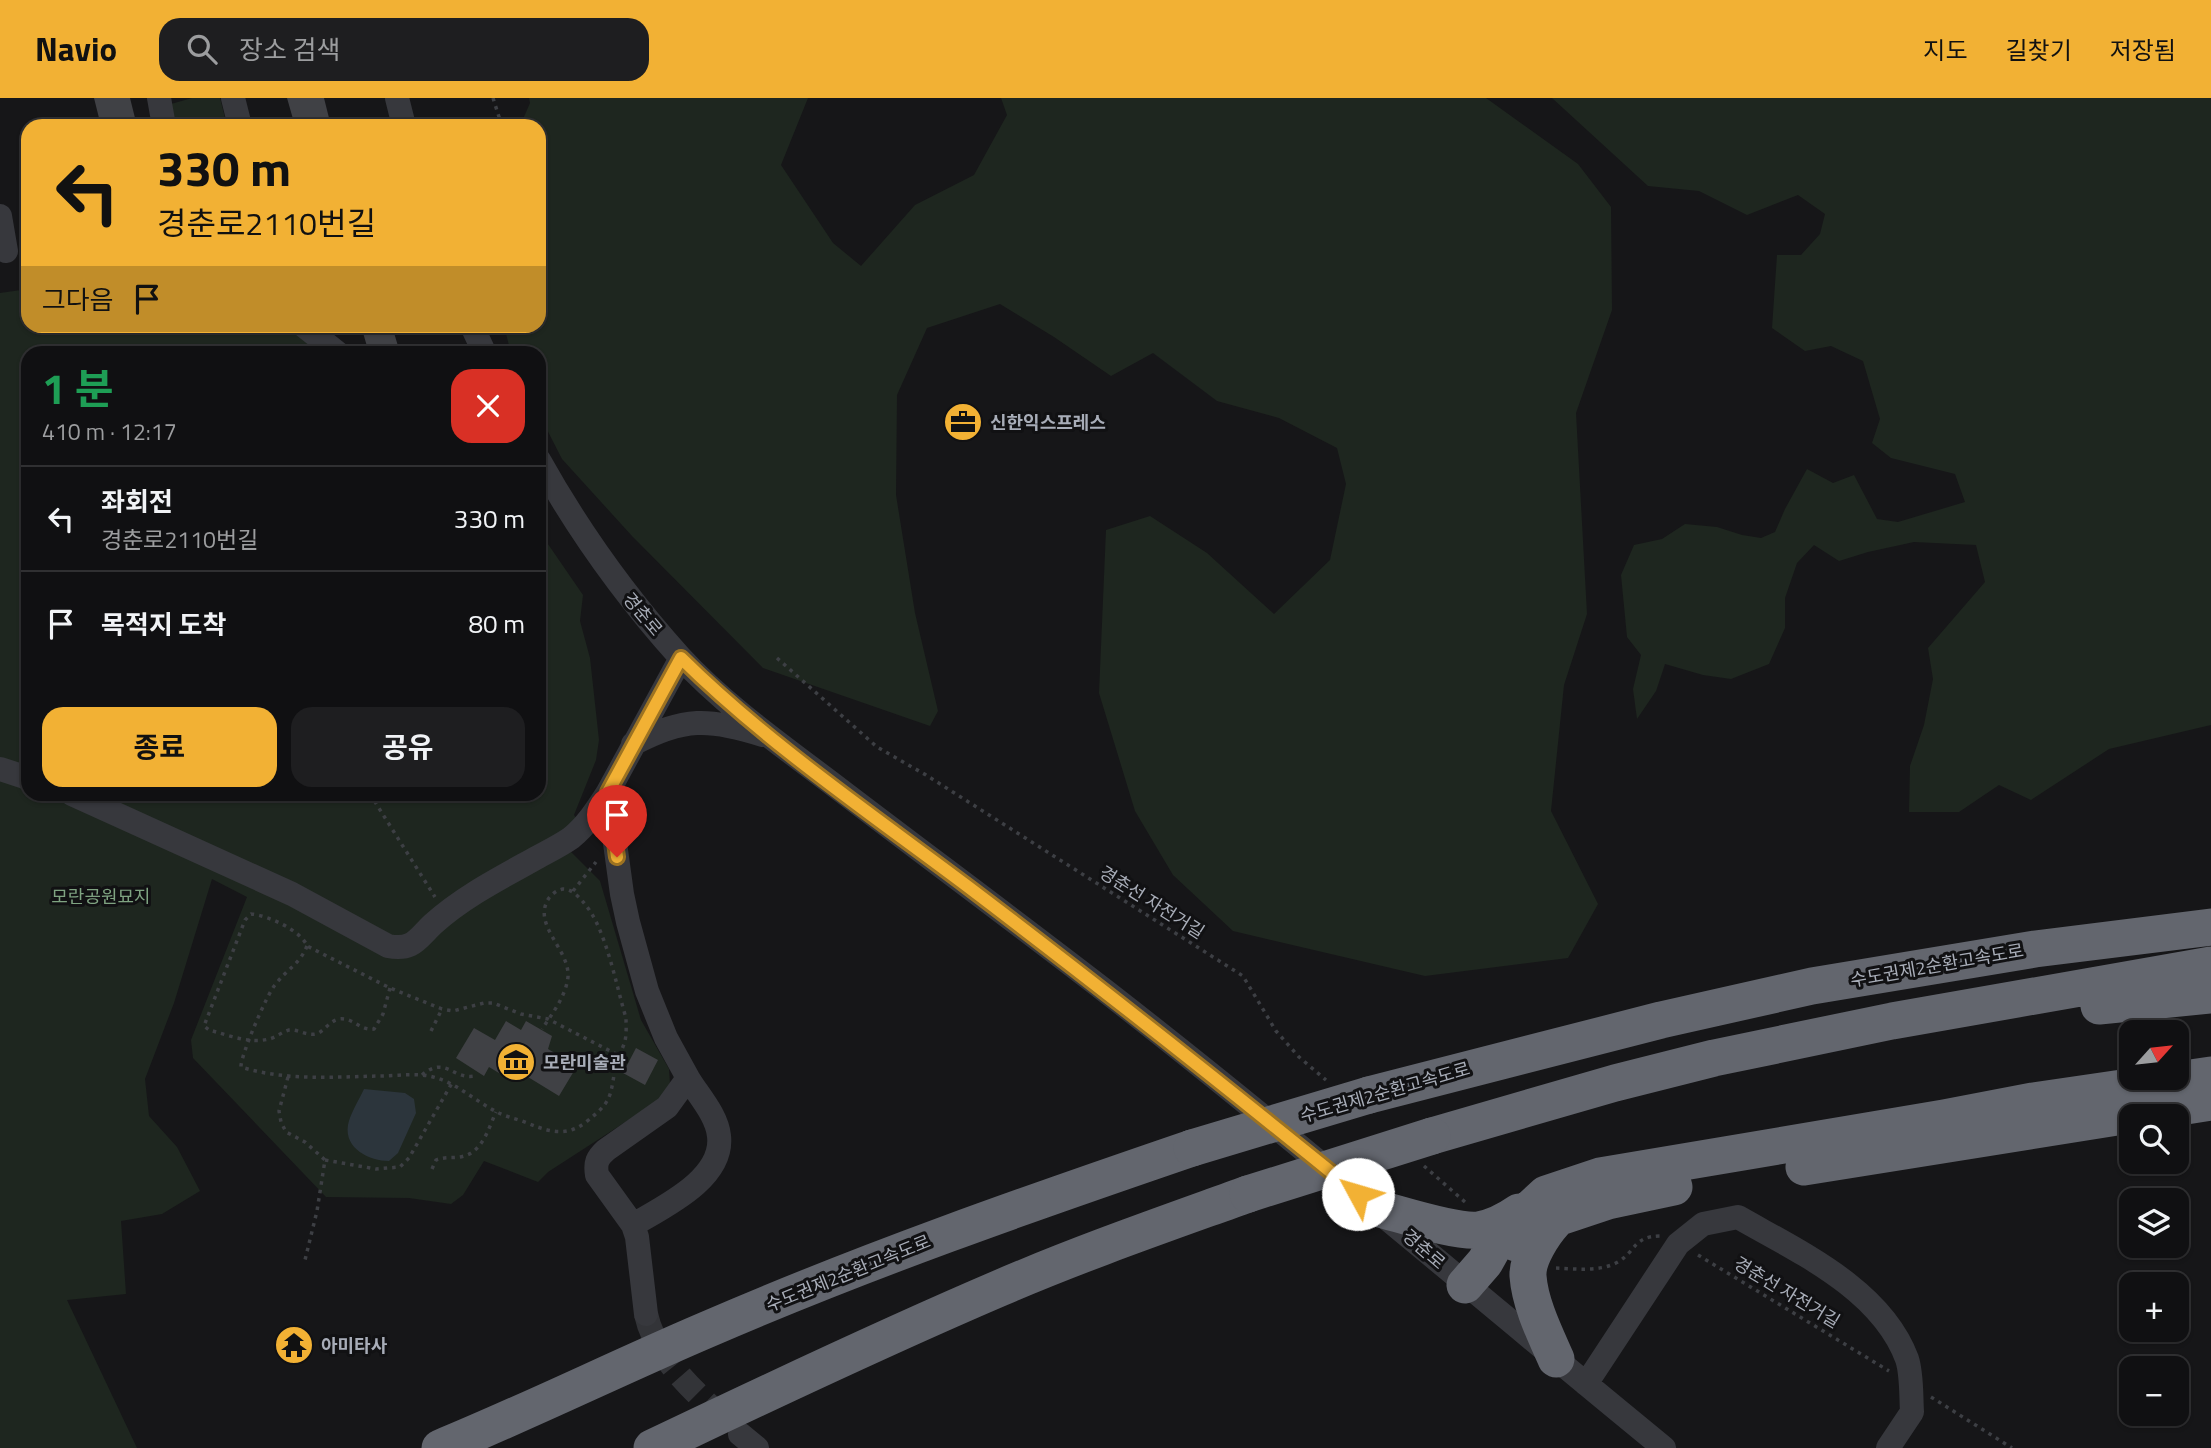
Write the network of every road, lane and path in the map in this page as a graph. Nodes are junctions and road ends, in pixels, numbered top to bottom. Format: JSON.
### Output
{"nodes":[{"id":1,"x":159,"y":98,"type":"edge"},
{"id":2,"x":233,"y":98,"type":"edge"},
{"id":3,"x":397,"y":98,"type":"edge"},
{"id":4,"x":493,"y":98,"type":"edge"},
{"id":5,"x":163,"y":119,"type":"edge"},
{"id":6,"x":238,"y":119,"type":"edge"},
{"id":7,"x":402,"y":119,"type":"edge"},
{"id":8,"x":500,"y":119,"type":"edge"},
{"id":9,"x":0,"y":216,"type":"edge"},
{"id":10,"x":11,"y":251,"type":"edge"},
{"id":11,"x":312,"y":333,"type":"edge"},
{"id":12,"x":329,"y":346,"type":"edge"},
{"id":13,"x":546,"y":472,"type":"edge"},
{"id":14,"x":681,"y":658,"type":"junction"},
{"id":15,"x":777,"y":658,"type":"dead end"},
{"id":16,"x":771,"y":737,"type":"junction"},
{"id":17,"x":633,"y":744,"type":"junction"},
{"id":18,"x":0,"y":769,"type":"edge"},
{"id":19,"x":21,"y":776,"type":"edge"},
{"id":20,"x":608,"y":792,"type":"junction"},
{"id":21,"x":87,"y":801,"type":"edge"},
{"id":22,"x":374,"y":801,"type":"edge"},
{"id":23,"x":615,"y":838,"type":"junction"},
{"id":24,"x":572,"y":892,"type":"junction"},
{"id":25,"x":2211,"y":911,"type":"edge"},
{"id":26,"x":445,"y":913,"type":"junction"},
{"id":27,"x":2211,"y":927,"type":"edge"},
{"id":28,"x":307,"y":946,"type":"junction"},
{"id":29,"x":2035,"y":949,"type":"junction"},
{"id":30,"x":2211,"y":965,"type":"edge"},
{"id":31,"x":390,"y":988,"type":"junction"},
{"id":32,"x":2211,"y":995,"type":"edge"},
{"id":33,"x":442,"y":1009,"type":"junction"},
{"id":34,"x":548,"y":1020,"type":"junction"},
{"id":35,"x":1892,"y":1021,"type":"junction"},
{"id":36,"x":542,"y":1029,"type":"dead end"},
{"id":37,"x":431,"y":1031,"type":"dead end"},
{"id":38,"x":248,"y":1040,"type":"junction"},
{"id":39,"x":618,"y":1055,"type":"junction"},
{"id":40,"x":422,"y":1075,"type":"junction"},
{"id":41,"x":2211,"y":1075,"type":"edge"},
{"id":42,"x":475,"y":1076,"type":"dead end"},
{"id":43,"x":288,"y":1077,"type":"junction"},
{"id":44,"x":688,"y":1078,"type":"junction"},
{"id":45,"x":1327,"y":1082,"type":"dead end"},
{"id":46,"x":452,"y":1083,"type":"junction"},
{"id":47,"x":2211,"y":1102,"type":"edge"},
{"id":48,"x":496,"y":1112,"type":"junction"},
{"id":49,"x":1428,"y":1151,"type":"junction"},
{"id":50,"x":325,"y":1160,"type":"junction"},
{"id":51,"x":432,"y":1169,"type":"dead end"},
{"id":52,"x":1552,"y":1206,"type":"junction"},
{"id":53,"x":1376,"y":1208,"type":"junction"},
{"id":54,"x":1464,"y":1208,"type":"dead end"},
{"id":55,"x":633,"y":1225,"type":"junction"},
{"id":56,"x":1678,"y":1244,"type":"junction"},
{"id":57,"x":305,"y":1260,"type":"dead end"},
{"id":58,"x":1556,"y":1268,"type":"dead end"},
{"id":59,"x":1475,"y":1274,"type":"junction"},
{"id":60,"x":646,"y":1314,"type":"tunnel mouth"},
{"id":61,"x":1556,"y":1359,"type":"junction"},
{"id":62,"x":1890,"y":1372,"type":"dead end"},
{"id":63,"x":1586,"y":1384,"type":"junction"},
{"id":64,"x":1926,"y":1394,"type":"dead end"},
{"id":65,"x":440,"y":1448,"type":"edge"},
{"id":66,"x":652,"y":1448,"type":"edge"},
{"id":67,"x":1664,"y":1448,"type":"edge"},
{"id":68,"x":1888,"y":1448,"type":"edge"},
{"id":69,"x":2012,"y":1448,"type":"edge"}],
"edges":[{"from":1,"to":5,"type":"street"},
{"from":2,"to":6,"type":"street"},
{"from":3,"to":7,"type":"street"},
{"from":4,"to":8,"type":"path"},
{"from":9,"to":10,"type":"street"},
{"from":11,"to":12,"type":"street"},
{"from":13,"to":14,"type":"street","name":"경춘로"},
{"from":14,"to":16,"type":"street","name":"경춘로"},
{"from":14,"to":17,"type":"street"},
{"from":15,"to":45,"type":"path","name":"경춘선 자전거길"},
{"from":16,"to":17,"type":"street"},
{"from":16,"to":53,"type":"street","name":"경춘로"},
{"from":17,"to":20,"type":"street"},
{"from":18,"to":19,"type":"street"},
{"from":20,"to":23,"type":"street"},
{"from":20,"to":26,"type":"street"},
{"from":21,"to":26,"type":"street"},
{"from":22,"to":26,"type":"path"},
{"from":23,"to":24,"type":"path"},
{"from":23,"to":44,"type":"street"},
{"from":24,"to":34,"type":"path"},
{"from":24,"to":39,"type":"path"},
{"from":25,"to":29,"type":"highway"},
{"from":27,"to":29,"type":"highway","name":"수도권제2순환고속도로"},
{"from":28,"to":31,"type":"path"},
{"from":28,"to":38,"type":"path"},
{"from":28,"to":38,"type":"path"},
{"from":29,"to":65,"type":"highway","name":"수도권제2순환고속도로","bridge":true},
{"from":30,"to":35,"type":"highway"},
{"from":31,"to":33,"type":"path"},
{"from":31,"to":38,"type":"path"},
{"from":32,"to":35,"type":"highway"},
{"from":33,"to":34,"type":"path"},
{"from":33,"to":37,"type":"path"},
{"from":34,"to":36,"type":"path"},
{"from":34,"to":39,"type":"path"},
{"from":35,"to":49,"type":"highway"},
{"from":38,"to":43,"type":"path"},
{"from":39,"to":48,"type":"path"},
{"from":40,"to":42,"type":"path"},
{"from":40,"to":43,"type":"path"},
{"from":40,"to":46,"type":"path"},
{"from":41,"to":52,"type":"highway"},
{"from":43,"to":50,"type":"path"},
{"from":44,"to":55,"type":"street"},
{"from":44,"to":55,"type":"street"},
{"from":46,"to":48,"type":"path"},
{"from":46,"to":50,"type":"path"},
{"from":47,"to":52,"type":"highway"},
{"from":48,"to":51,"type":"path"},
{"from":49,"to":54,"type":"path"},
{"from":49,"to":66,"type":"highway","bridge":true},
{"from":50,"to":57,"type":"path"},
{"from":52,"to":53,"type":"highway"},
{"from":52,"to":59,"type":"highway"},
{"from":52,"to":61,"type":"highway"},
{"from":53,"to":59,"type":"street","name":"경춘로"},
{"from":55,"to":60,"type":"street"},
{"from":56,"to":58,"type":"path","name":"경춘선 자전거길"},
{"from":56,"to":62,"type":"path","name":"경춘선 자전거길"},
{"from":56,"to":63,"type":"street"},
{"from":56,"to":68,"type":"street"},
{"from":59,"to":61,"type":"street","name":"경춘로"},
{"from":61,"to":63,"type":"street","name":"경춘로"},
{"from":63,"to":67,"type":"street","name":"경춘로"},
{"from":64,"to":69,"type":"path"}]}
